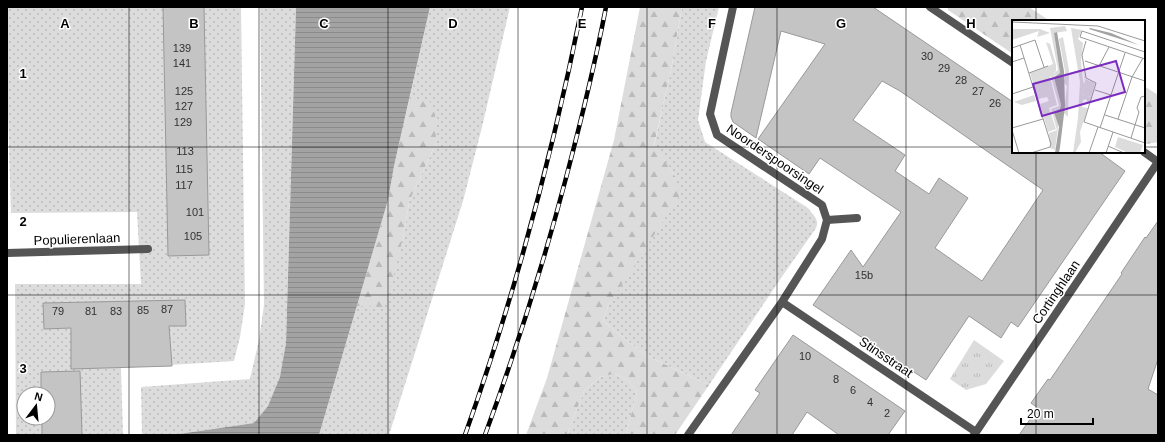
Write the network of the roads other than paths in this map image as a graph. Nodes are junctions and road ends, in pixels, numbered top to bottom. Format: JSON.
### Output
{"nodes":[{"id":1,"x":733,"y":7,"type":"edge"},
{"id":2,"x":930,"y":7,"type":"edge"},
{"id":3,"x":1012,"y":62,"type":"edge"},
{"id":4,"x":1145,"y":153,"type":"edge"},
{"id":5,"x":1158,"y":162,"type":"edge"},
{"id":6,"x":857,"y":218,"type":"dead end"},
{"id":7,"x":827,"y":220,"type":"junction"},
{"id":8,"x":148,"y":249,"type":"dead end"},
{"id":9,"x":7,"y":253,"type":"edge"},
{"id":10,"x":782,"y":302,"type":"junction"},
{"id":11,"x":975,"y":434,"type":"edge"},
{"id":12,"x":688,"y":435,"type":"edge"}],
"edges":[{"from":1,"to":7,"type":"street","name":"Noorderspoorsingel"},
{"from":2,"to":3,"type":"street"},
{"from":4,"to":5,"type":"street"},
{"from":5,"to":11,"type":"street","name":"Cortinghlaan"},
{"from":6,"to":7,"type":"street"},
{"from":7,"to":10,"type":"street"},
{"from":8,"to":9,"type":"street","name":"Populierenlaan"},
{"from":10,"to":11,"type":"street","name":"Stinsstraat"},
{"from":10,"to":12,"type":"street"}]}
